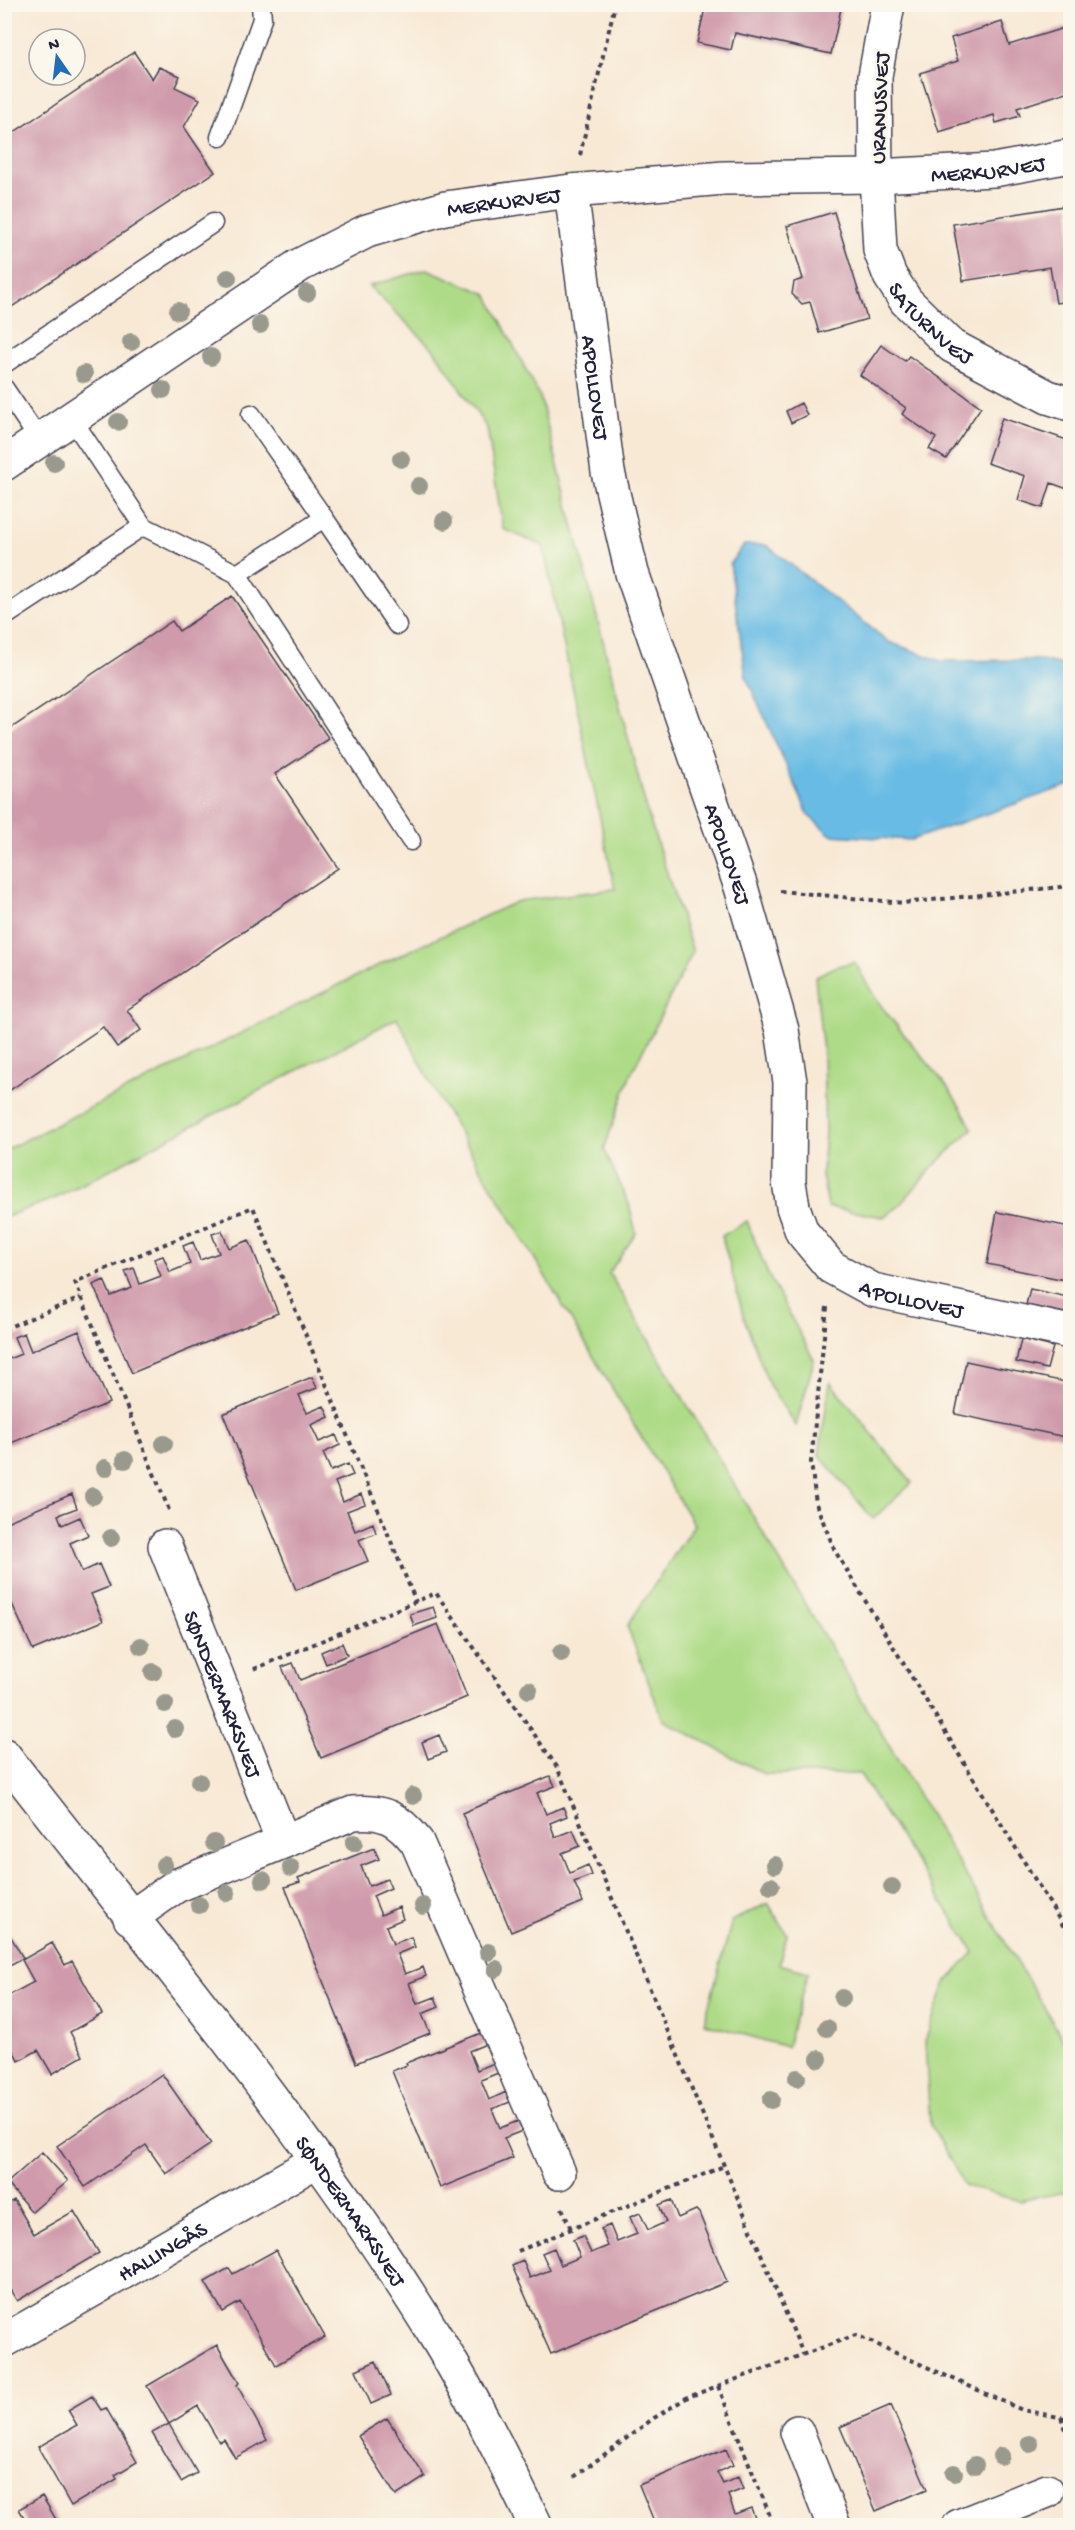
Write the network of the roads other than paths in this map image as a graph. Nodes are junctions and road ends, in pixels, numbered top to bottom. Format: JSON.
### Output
{"nodes":[{"id":1,"x":261,"y":4,"type":"edge"},
{"id":2,"x":888,"y":4,"type":"edge"},
{"id":3,"x":220,"y":137,"type":"dead end"},
{"id":4,"x":1071,"y":156,"type":"edge"},
{"id":5,"x":876,"y":176,"type":"junction"},
{"id":6,"x":571,"y":190,"type":"junction"},
{"id":7,"x":213,"y":223,"type":"dead end"},
{"id":8,"x":4,"y":364,"type":"edge"},
{"id":9,"x":4,"y":388,"type":"edge"},
{"id":10,"x":1071,"y":404,"type":"edge"},
{"id":11,"x":251,"y":414,"type":"dead end"},
{"id":12,"x":72,"y":419,"type":"junction"},
{"id":13,"x":40,"y":441,"type":"junction"},
{"id":14,"x":4,"y":464,"type":"edge"},
{"id":15,"x":324,"y":518,"type":"junction"},
{"id":16,"x":143,"y":526,"type":"junction"},
{"id":17,"x":237,"y":574,"type":"junction"},
{"id":18,"x":4,"y":617,"type":"edge"},
{"id":19,"x":397,"y":625,"type":"dead end"},
{"id":20,"x":411,"y":841,"type":"dead end"},
{"id":21,"x":1071,"y":1332,"type":"edge"},
{"id":22,"x":165,"y":1546,"type":"road end"},
{"id":23,"x":4,"y":1755,"type":"edge"},
{"id":24,"x":283,"y":1841,"type":"junction"},
{"id":25,"x":130,"y":1918,"type":"junction"},
{"id":26,"x":318,"y":2160,"type":"junction"},
{"id":27,"x":559,"y":2172,"type":"dead end"},
{"id":28,"x":4,"y":2341,"type":"edge"},
{"id":29,"x":796,"y":2432,"type":"dead end"},
{"id":30,"x":1047,"y":2491,"type":"dead end"},
{"id":31,"x":536,"y":2526,"type":"edge"},
{"id":32,"x":834,"y":2526,"type":"edge"},
{"id":33,"x":959,"y":2526,"type":"edge"}],
"edges":[{"from":1,"to":3,"type":"lane"},
{"from":2,"to":5,"type":"street","name":"URANUSVEJ"},
{"from":4,"to":5,"type":"street","name":"MERKURVEJ"},
{"from":5,"to":6,"type":"street","name":"MERKURVEJ"},
{"from":5,"to":10,"type":"street","name":"SATURNVEJ"},
{"from":6,"to":12,"type":"street","name":"MERKURVEJ"},
{"from":6,"to":21,"type":"street","name":"APOLLOVEJ"},
{"from":7,"to":8,"type":"lane"},
{"from":9,"to":13,"type":"lane"},
{"from":11,"to":15,"type":"lane"},
{"from":12,"to":13,"type":"street","name":"MERKURVEJ"},
{"from":12,"to":16,"type":"lane"},
{"from":13,"to":14,"type":"street","name":"MERKURVEJ"},
{"from":15,"to":17,"type":"lane"},
{"from":15,"to":19,"type":"lane"},
{"from":16,"to":17,"type":"lane"},
{"from":16,"to":18,"type":"lane"},
{"from":17,"to":20,"type":"lane"},
{"from":22,"to":24,"type":"street","name":"SØNDERMARKSVEJ"},
{"from":23,"to":25,"type":"street","name":"SØNDERMARKSVEJ"},
{"from":24,"to":25,"type":"street"},
{"from":24,"to":27,"type":"street"},
{"from":25,"to":26,"type":"street","name":"SØNDERMARKSVEJ"},
{"from":26,"to":28,"type":"street","name":"HALLINGÅS"},
{"from":26,"to":31,"type":"street","name":"SØNDERMARKSVEJ"},
{"from":29,"to":32,"type":"street"},
{"from":30,"to":33,"type":"street"}]}
